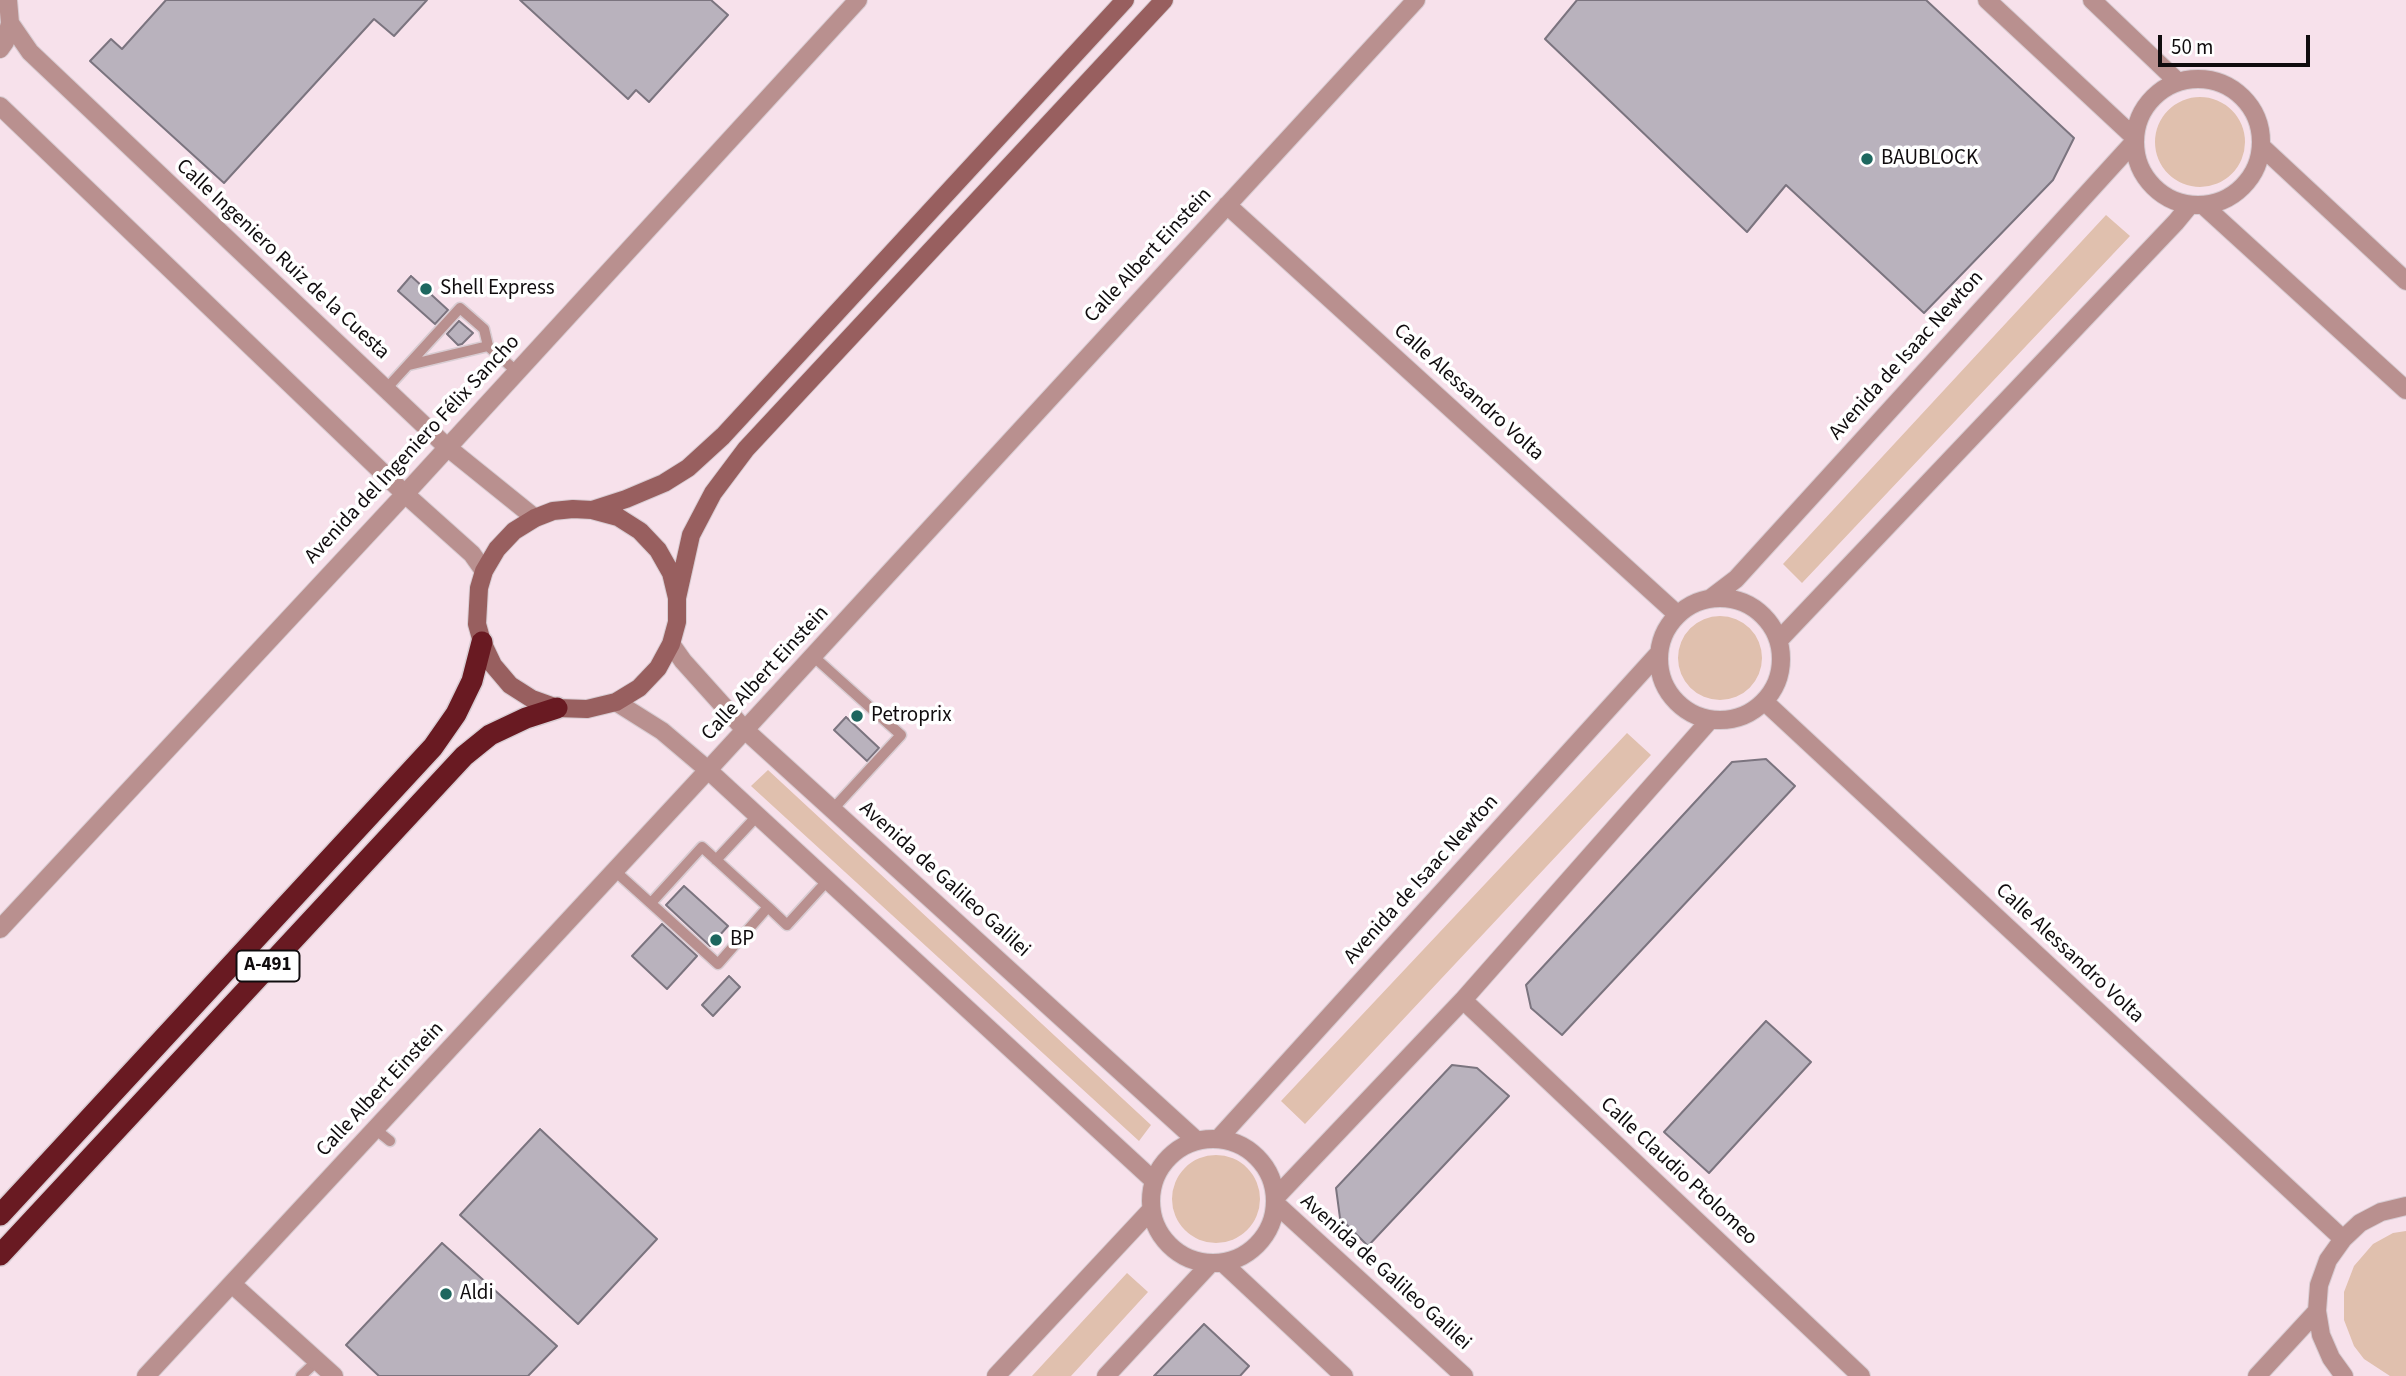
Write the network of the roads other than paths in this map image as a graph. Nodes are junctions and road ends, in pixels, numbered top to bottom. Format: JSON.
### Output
{"nodes":[{"id":1,"x":858,"y":0,"type":"edge"},
{"id":2,"x":1125,"y":0,"type":"edge"},
{"id":3,"x":1164,"y":0,"type":"edge"},
{"id":4,"x":1416,"y":0,"type":"edge"},
{"id":5,"x":1987,"y":0,"type":"edge"},
{"id":6,"x":2092,"y":0,"type":"edge"},
{"id":7,"x":12,"y":9,"type":"edge"},
{"id":8,"x":0,"y":49,"type":"edge"},
{"id":9,"x":2177,"y":82,"type":"junction"},
{"id":10,"x":0,"y":106,"type":"edge"},
{"id":11,"x":2134,"y":139,"type":"junction"},
{"id":12,"x":2261,"y":146,"type":"junction"},
{"id":13,"x":1227,"y":205,"type":"junction"},
{"id":14,"x":2197,"y":205,"type":"junction"},
{"id":15,"x":2406,"y":281,"type":"edge"},
{"id":16,"x":488,"y":346,"type":"junction"},
{"id":17,"x":409,"y":365,"type":"junction"},
{"id":18,"x":516,"y":371,"type":"junction"},
{"id":19,"x":386,"y":389,"type":"junction"},
{"id":20,"x":2406,"y":390,"type":"edge"},
{"id":21,"x":447,"y":447,"type":"junction"},
{"id":22,"x":405,"y":494,"type":"junction"},
{"id":23,"x":592,"y":510,"type":"junction"},
{"id":24,"x":535,"y":518,"type":"junction"},
{"id":25,"x":484,"y":570,"type":"junction"},
{"id":26,"x":677,"y":598,"type":"junction"},
{"id":27,"x":1711,"y":598,"type":"junction"},
{"id":28,"x":1678,"y":615,"type":"junction"},
{"id":29,"x":1779,"y":640,"type":"junction"},
{"id":30,"x":482,"y":642,"type":"junction"},
{"id":31,"x":671,"y":644,"type":"junction"},
{"id":32,"x":1659,"y":653,"type":"junction"},
{"id":33,"x":813,"y":656,"type":"junction"},
{"id":34,"x":616,"y":702,"type":"junction"},
{"id":35,"x":1765,"y":702,"type":"junction"},
{"id":36,"x":557,"y":708,"type":"junction"},
{"id":37,"x":1710,"y":720,"type":"junction"},
{"id":38,"x":745,"y":730,"type":"junction"},
{"id":39,"x":708,"y":769,"type":"junction"},
{"id":40,"x":833,"y":809,"type":"junction"},
{"id":41,"x":758,"y":815,"type":"junction"},
{"id":42,"x":716,"y":860,"type":"junction"},
{"id":43,"x":615,"y":871,"type":"junction"},
{"id":44,"x":828,"y":880,"type":"junction"},
{"id":45,"x":651,"y":903,"type":"junction"},
{"id":46,"x":768,"y":907,"type":"junction"},
{"id":47,"x":0,"y":929,"type":"edge"},
{"id":48,"x":1463,"y":1000,"type":"junction"},
{"id":49,"x":375,"y":1129,"type":"junction"},
{"id":50,"x":1219,"y":1138,"type":"junction"},
{"id":51,"x":1196,"y":1140,"type":"junction"},
{"id":52,"x":390,"y":1141,"type":"dead end"},
{"id":53,"x":1153,"y":1180,"type":"junction"},
{"id":54,"x":1276,"y":1201,"type":"junction"},
{"id":55,"x":2406,"y":1206,"type":"edge"},
{"id":56,"x":1151,"y":1210,"type":"junction"},
{"id":57,"x":0,"y":1214,"type":"edge"},
{"id":58,"x":2343,"y":1239,"type":"junction"},
{"id":59,"x":0,"y":1255,"type":"edge"},
{"id":60,"x":1216,"y":1263,"type":"junction"},
{"id":61,"x":232,"y":1284,"type":"junction"},
{"id":62,"x":2317,"y":1311,"type":"junction"},
{"id":63,"x":317,"y":1361,"type":"junction"},
{"id":64,"x":146,"y":1376,"type":"edge"},
{"id":65,"x":301,"y":1376,"type":"edge"},
{"id":66,"x":334,"y":1376,"type":"edge"},
{"id":67,"x":996,"y":1376,"type":"edge"},
{"id":68,"x":1106,"y":1376,"type":"edge"},
{"id":69,"x":1344,"y":1376,"type":"edge"},
{"id":70,"x":1464,"y":1376,"type":"edge"},
{"id":71,"x":1861,"y":1376,"type":"edge"},
{"id":72,"x":2257,"y":1376,"type":"edge"},
{"id":73,"x":2344,"y":1376,"type":"edge"}],
"edges":[{"from":1,"to":18,"type":"street","name":"Avenida del Ingeniero Félix Sancho"},
{"from":2,"to":23,"type":"main road","number":"A-491"},
{"from":3,"to":26,"type":"main road","number":"A-491"},
{"from":4,"to":13,"type":"street","name":"Calle Albert Einstein"},
{"from":5,"to":11,"type":"street"},
{"from":6,"to":9,"type":"street"},
{"from":7,"to":8,"type":"street"},
{"from":7,"to":19,"type":"street","name":"Calle Ingeniero Ruiz de la Cuesta"},
{"from":9,"to":11,"type":"street"},
{"from":9,"to":12,"type":"street"},
{"from":10,"to":22,"type":"street"},
{"from":11,"to":14,"type":"street"},
{"from":11,"to":27,"type":"street","name":"Avenida de Isaac Newton"},
{"from":12,"to":14,"type":"street"},
{"from":12,"to":15,"type":"street"},
{"from":13,"to":28,"type":"street","name":"Calle Alessandro Volta"},
{"from":13,"to":33,"type":"street","name":"Calle Albert Einstein"},
{"from":14,"to":20,"type":"street"},
{"from":14,"to":29,"type":"street"},
{"from":16,"to":17,"type":"lane"},
{"from":16,"to":17,"type":"lane"},
{"from":16,"to":18,"type":"lane"},
{"from":17,"to":19,"type":"lane"},
{"from":18,"to":21,"type":"street","name":"Avenida del Ingeniero Félix Sancho"},
{"from":19,"to":21,"type":"street","name":"Calle Ingeniero Ruiz de la Cuesta"},
{"from":21,"to":22,"type":"street","name":"Avenida del Ingeniero Félix Sancho"},
{"from":21,"to":24,"type":"street","name":"Calle Ingeniero Ruiz de la Cuesta"},
{"from":22,"to":25,"type":"street"},
{"from":22,"to":47,"type":"street","name":"Avenida del Ingeniero Félix Sancho"},
{"from":23,"to":24,"type":"main road","number":"A-491"},
{"from":23,"to":26,"type":"main road","number":"A-491"},
{"from":24,"to":25,"type":"main road","number":"A-491"},
{"from":25,"to":30,"type":"main road","number":"A-491"},
{"from":26,"to":31,"type":"main road","number":"A-491"},
{"from":27,"to":28,"type":"street"},
{"from":27,"to":29,"type":"street"},
{"from":28,"to":32,"type":"street"},
{"from":29,"to":35,"type":"street"},
{"from":30,"to":36,"type":"main road","number":"A-491"},
{"from":30,"to":57,"type":"highway","number":"A-491"},
{"from":31,"to":34,"type":"main road","number":"A-491"},
{"from":31,"to":38,"type":"street","name":"Avenida de Galileo Galilei"},
{"from":32,"to":37,"type":"street"},
{"from":32,"to":50,"type":"street","name":"Avenida de Isaac Newton"},
{"from":33,"to":38,"type":"street","name":"Calle Albert Einstein"},
{"from":33,"to":40,"type":"lane"},
{"from":34,"to":36,"type":"main road","number":"A-491"},
{"from":34,"to":39,"type":"street"},
{"from":35,"to":37,"type":"street"},
{"from":35,"to":58,"type":"street","name":"Calle Alessandro Volta"},
{"from":36,"to":59,"type":"highway","number":"A-491"},
{"from":37,"to":48,"type":"street"},
{"from":38,"to":39,"type":"street","name":"Calle Albert Einstein"},
{"from":38,"to":40,"type":"street","name":"Avenida de Galileo Galilei"},
{"from":39,"to":41,"type":"street"},
{"from":39,"to":43,"type":"street","name":"Calle Albert Einstein"},
{"from":40,"to":51,"type":"street","name":"Avenida de Galileo Galilei"},
{"from":41,"to":42,"type":"lane"},
{"from":41,"to":44,"type":"street"},
{"from":42,"to":45,"type":"lane"},
{"from":42,"to":46,"type":"lane"},
{"from":43,"to":45,"type":"lane"},
{"from":43,"to":49,"type":"street","name":"Calle Albert Einstein"},
{"from":44,"to":46,"type":"lane"},
{"from":44,"to":53,"type":"street"},
{"from":45,"to":46,"type":"lane"},
{"from":48,"to":54,"type":"street"},
{"from":48,"to":71,"type":"street","name":"Calle Claudio Ptolomeo"},
{"from":49,"to":52,"type":"lane"},
{"from":49,"to":61,"type":"street","name":"Calle Albert Einstein"},
{"from":50,"to":51,"type":"street"},
{"from":50,"to":54,"type":"street"},
{"from":51,"to":53,"type":"street"},
{"from":53,"to":56,"type":"street"},
{"from":54,"to":60,"type":"street"},
{"from":54,"to":70,"type":"street","name":"Avenida de Galileo Galilei"},
{"from":55,"to":58,"type":"street"},
{"from":56,"to":60,"type":"street"},
{"from":56,"to":67,"type":"street"},
{"from":58,"to":62,"type":"street"},
{"from":60,"to":68,"type":"street"},
{"from":60,"to":69,"type":"street"},
{"from":61,"to":63,"type":"street"},
{"from":61,"to":64,"type":"street","name":"Calle Albert Einstein"},
{"from":62,"to":72,"type":"street"},
{"from":62,"to":73,"type":"street"},
{"from":63,"to":65,"type":"lane"},
{"from":63,"to":66,"type":"street"}]}
